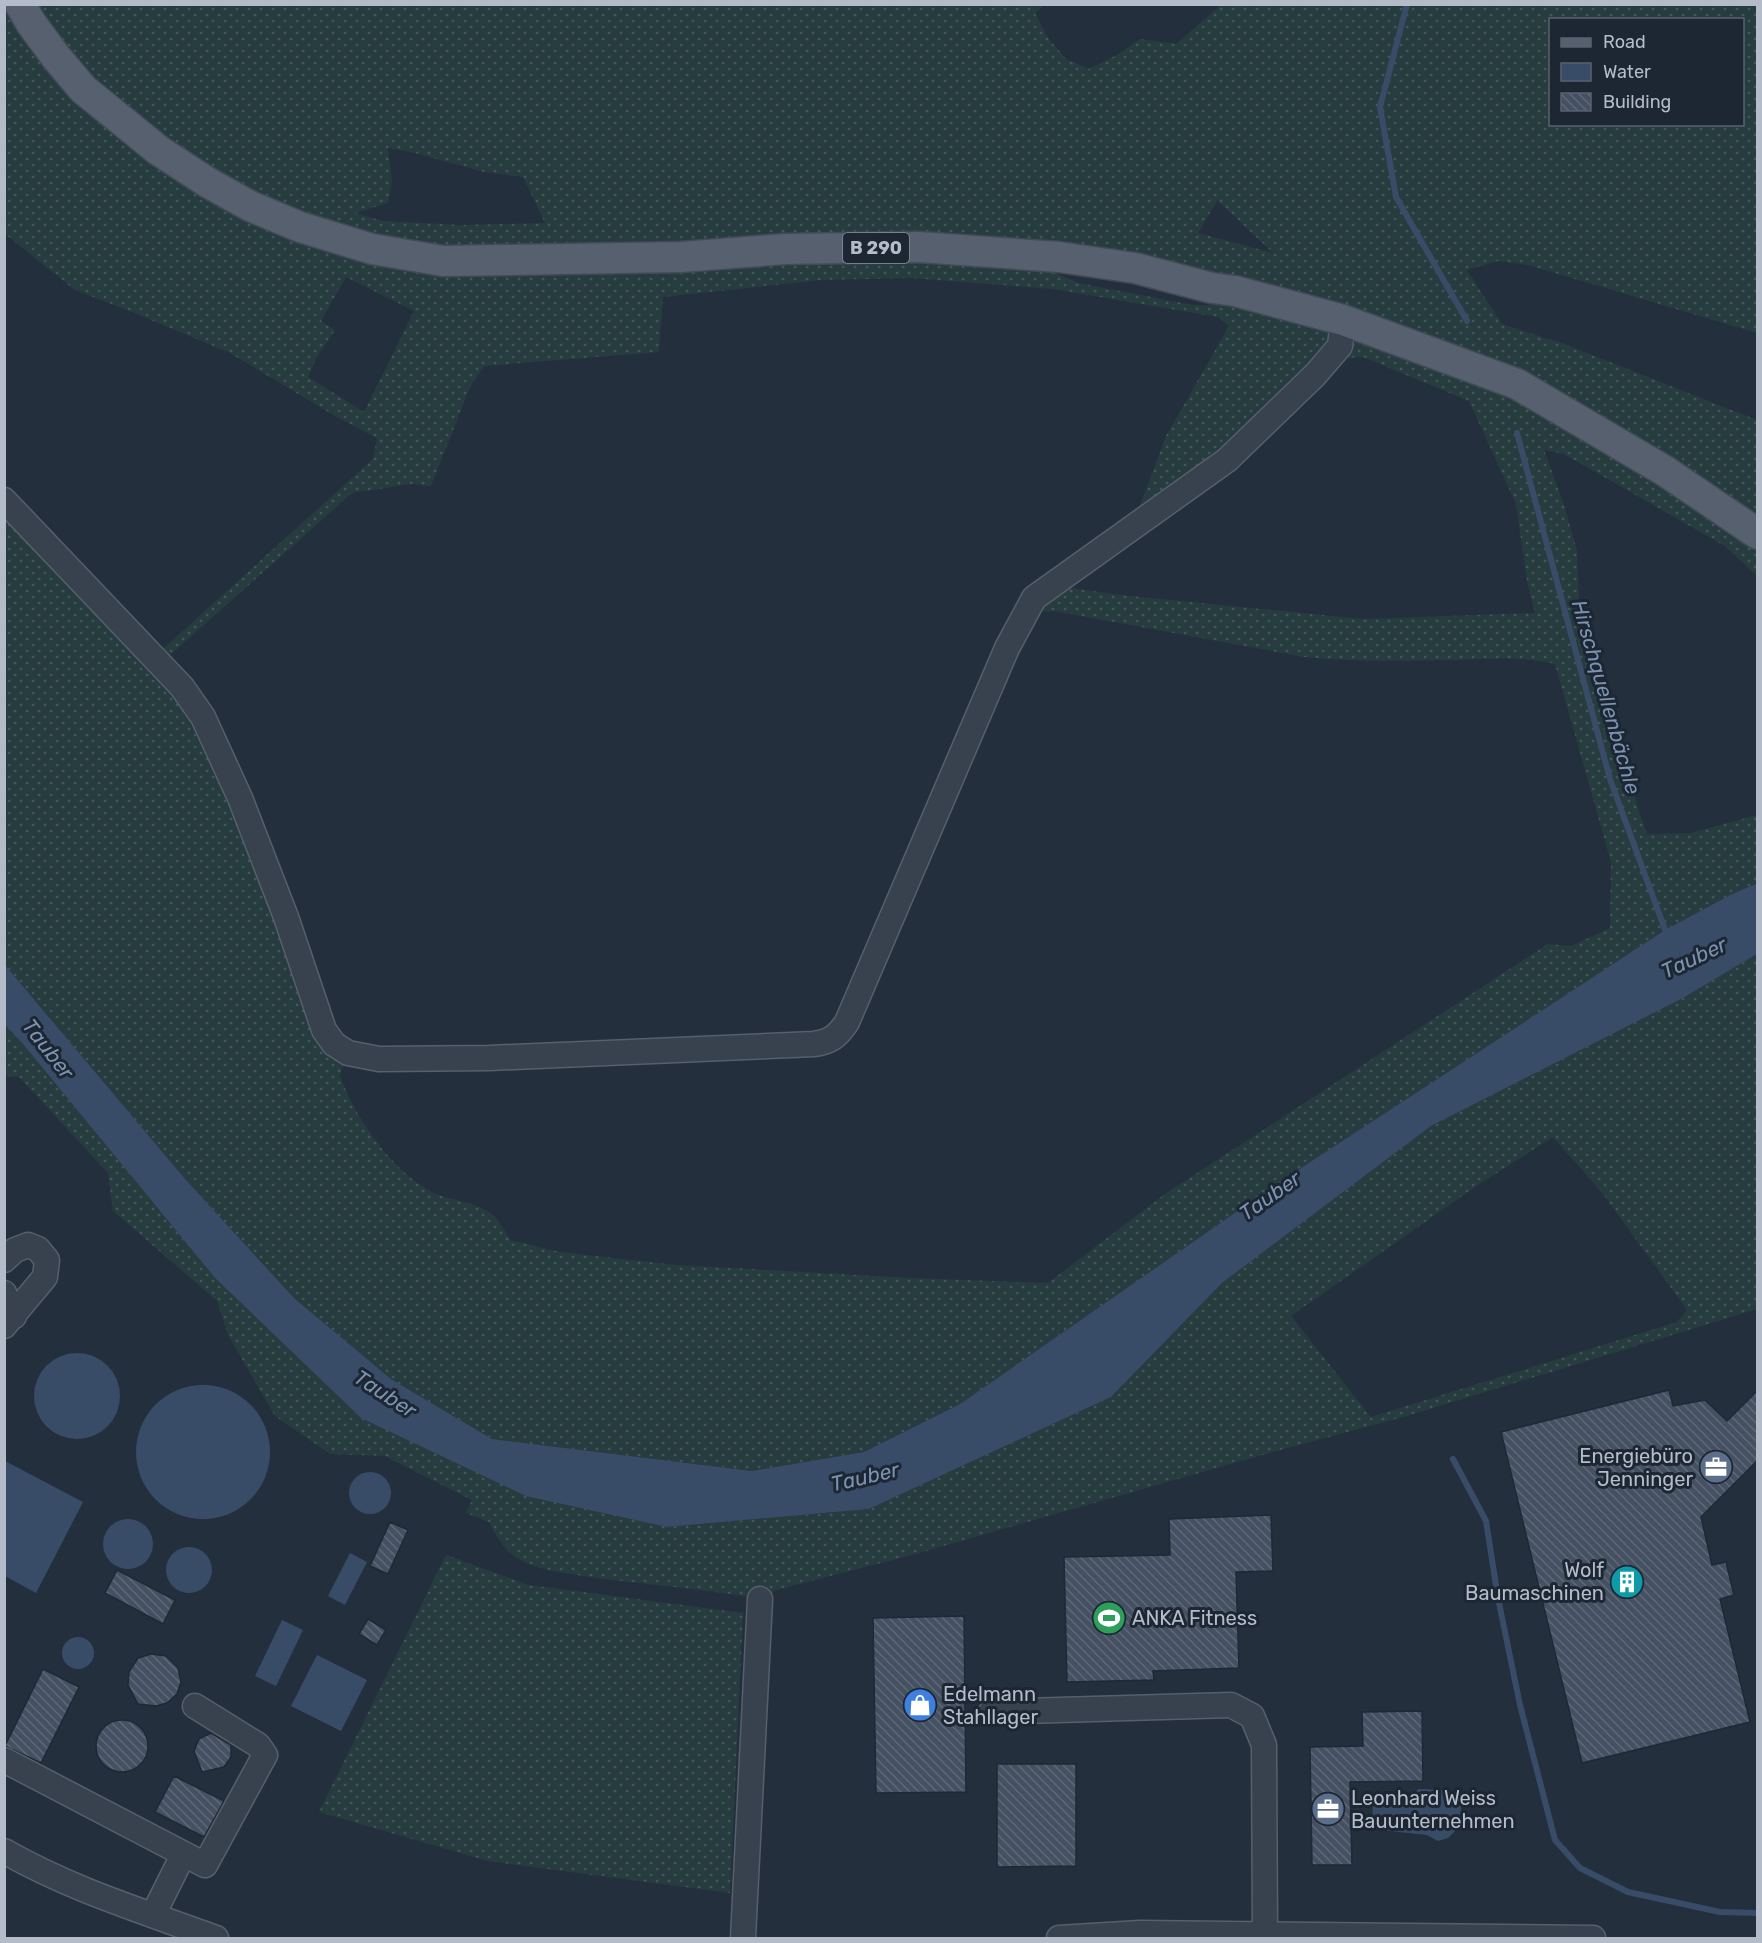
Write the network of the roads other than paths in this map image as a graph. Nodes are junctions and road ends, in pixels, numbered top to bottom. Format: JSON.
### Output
{"nodes":[{"id":1,"x":20,"y":4,"type":"edge"},
{"id":2,"x":1343,"y":320,"type":"junction"},
{"id":3,"x":4,"y":500,"type":"edge"},
{"id":4,"x":1758,"y":534,"type":"edge"},
{"id":5,"x":4,"y":1260,"type":"edge"},
{"id":6,"x":4,"y":1293,"type":"edge"},
{"id":7,"x":9,"y":1321,"type":"edge"},
{"id":8,"x":760,"y":1599,"type":"dead end"},
{"id":9,"x":195,"y":1706,"type":"dead end"},
{"id":10,"x":991,"y":1712,"type":"dead end"},
{"id":11,"x":4,"y":1760,"type":"edge"},
{"id":12,"x":4,"y":1851,"type":"edge"},
{"id":13,"x":183,"y":1855,"type":"junction"},
{"id":14,"x":153,"y":1915,"type":"junction"},
{"id":15,"x":1265,"y":1936,"type":"junction"},
{"id":16,"x":1111,"y":1937,"type":"edge"},
{"id":17,"x":216,"y":1938,"type":"edge"},
{"id":18,"x":743,"y":1938,"type":"edge"},
{"id":19,"x":1059,"y":1938,"type":"edge"},
{"id":20,"x":1576,"y":1938,"type":"edge"},
{"id":21,"x":1593,"y":1938,"type":"edge"}],
"edges":[{"from":1,"to":2,"type":"main road","number":"B 290"},
{"from":2,"to":3,"type":"street"},
{"from":2,"to":4,"type":"main road","number":"B 290"},
{"from":5,"to":7,"type":"street"},
{"from":6,"to":7,"type":"street"},
{"from":8,"to":18,"type":"street"},
{"from":9,"to":13,"type":"street"},
{"from":10,"to":15,"type":"street"},
{"from":11,"to":13,"type":"street"},
{"from":12,"to":14,"type":"street"},
{"from":13,"to":14,"type":"street"},
{"from":14,"to":17,"type":"street"},
{"from":15,"to":16,"type":"street"},
{"from":15,"to":20,"type":"street"},
{"from":16,"to":19,"type":"street"},
{"from":20,"to":21,"type":"street"}]}
